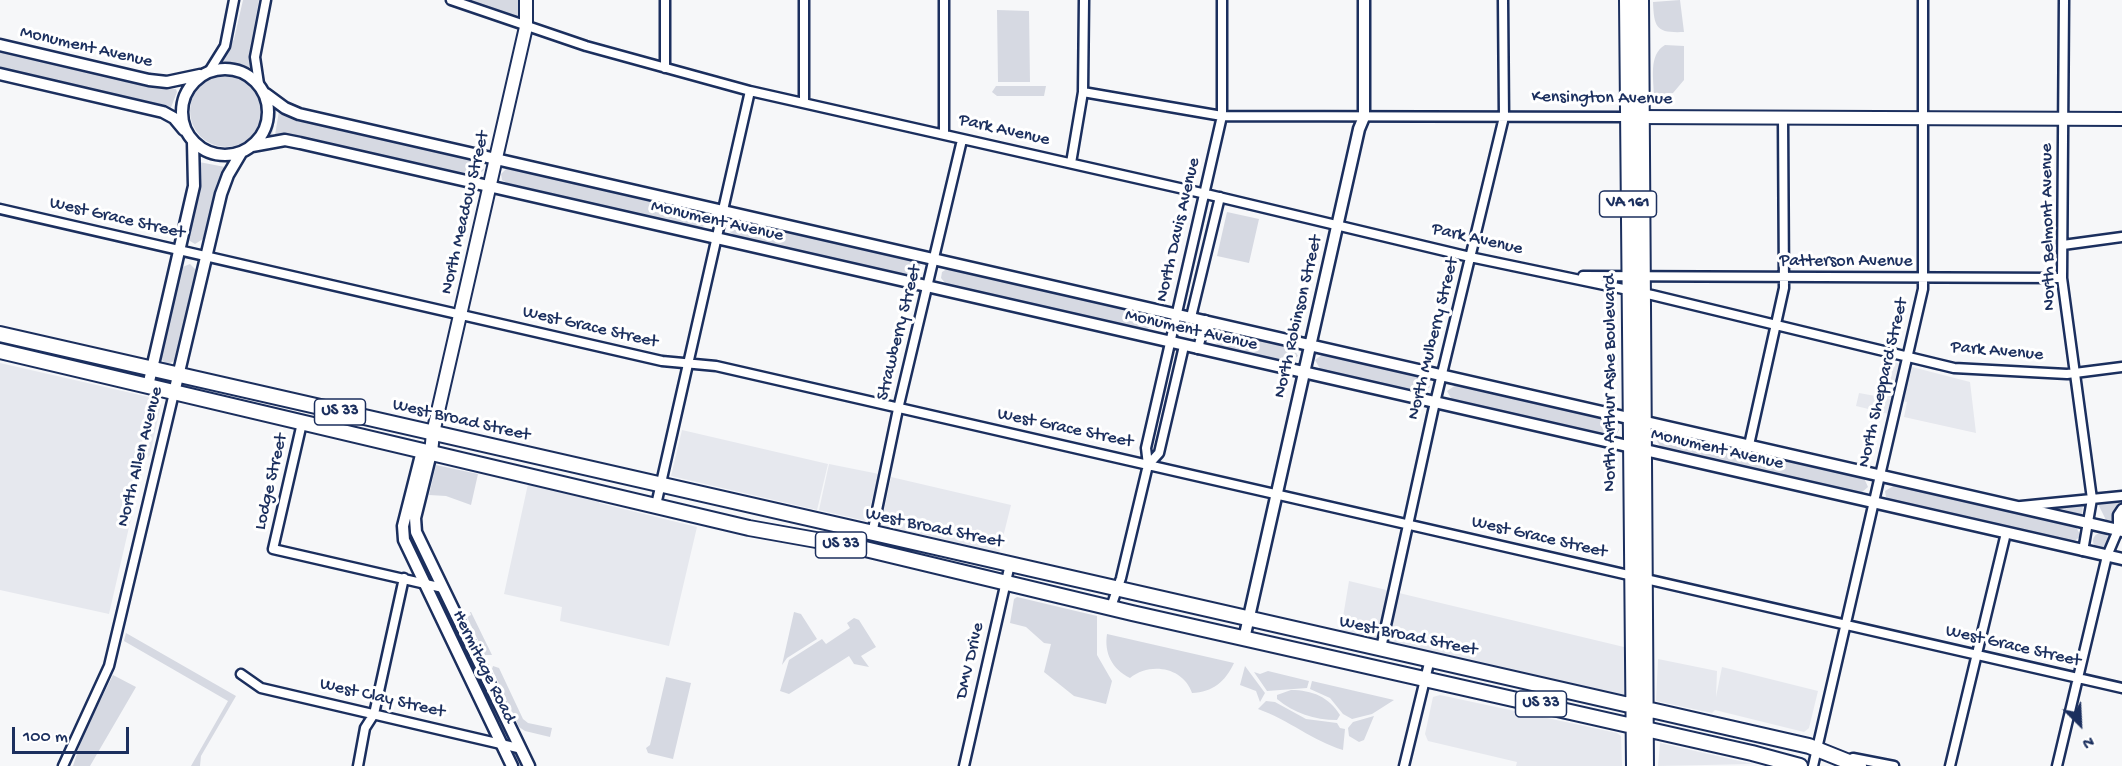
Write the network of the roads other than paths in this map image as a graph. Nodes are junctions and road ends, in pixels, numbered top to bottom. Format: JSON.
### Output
{"nodes":[{"id":1,"x":234,"y":0,"type":"edge"},
{"id":2,"x":266,"y":0,"type":"edge"},
{"id":3,"x":451,"y":0,"type":"edge"},
{"id":4,"x":526,"y":0,"type":"edge"},
{"id":5,"x":665,"y":0,"type":"edge"},
{"id":6,"x":804,"y":0,"type":"edge"},
{"id":7,"x":944,"y":0,"type":"edge"},
{"id":8,"x":1084,"y":0,"type":"edge"},
{"id":9,"x":1222,"y":0,"type":"edge"},
{"id":10,"x":1364,"y":0,"type":"edge"},
{"id":11,"x":1503,"y":0,"type":"edge"},
{"id":12,"x":1627,"y":0,"type":"edge"},
{"id":13,"x":1641,"y":0,"type":"edge"},
{"id":14,"x":1923,"y":0,"type":"edge"},
{"id":15,"x":2064,"y":0,"type":"edge"},
{"id":16,"x":526,"y":27,"type":"junction"},
{"id":17,"x":0,"y":45,"type":"edge"},
{"id":18,"x":664,"y":68,"type":"junction"},
{"id":19,"x":210,"y":70,"type":"junction"},
{"id":20,"x":0,"y":74,"type":"edge"},
{"id":21,"x":200,"y":75,"type":"junction"},
{"id":22,"x":260,"y":84,"type":"junction"},
{"id":23,"x":750,"y":91,"type":"junction"},
{"id":24,"x":1083,"y":92,"type":"junction"},
{"id":25,"x":266,"y":94,"type":"junction"},
{"id":26,"x":804,"y":103,"type":"junction"},
{"id":27,"x":1222,"y":116,"type":"junction"},
{"id":28,"x":1364,"y":117,"type":"junction"},
{"id":29,"x":1504,"y":117,"type":"junction"},
{"id":30,"x":1627,"y":117,"type":"junction"},
{"id":31,"x":1643,"y":118,"type":"junction"},
{"id":32,"x":1783,"y":118,"type":"junction"},
{"id":33,"x":1923,"y":119,"type":"junction"},
{"id":34,"x":2063,"y":119,"type":"junction"},
{"id":35,"x":2122,"y":119,"type":"edge"},
{"id":36,"x":184,"y":130,"type":"junction"},
{"id":37,"x":945,"y":135,"type":"junction"},
{"id":38,"x":962,"y":140,"type":"junction"},
{"id":39,"x":193,"y":142,"type":"junction"},
{"id":40,"x":252,"y":146,"type":"junction"},
{"id":41,"x":241,"y":153,"type":"junction"},
{"id":42,"x":497,"y":158,"type":"junction"},
{"id":43,"x":1071,"y":163,"type":"junction"},
{"id":44,"x":490,"y":186,"type":"junction"},
{"id":45,"x":1206,"y":194,"type":"junction"},
{"id":46,"x":1220,"y":197,"type":"junction"},
{"id":47,"x":0,"y":209,"type":"edge"},
{"id":48,"x":723,"y":210,"type":"junction"},
{"id":49,"x":1337,"y":224,"type":"junction"},
{"id":50,"x":2122,"y":237,"type":"edge"},
{"id":51,"x":717,"y":239,"type":"junction"},
{"id":52,"x":2063,"y":245,"type":"junction"},
{"id":53,"x":178,"y":249,"type":"junction"},
{"id":54,"x":207,"y":256,"type":"junction"},
{"id":55,"x":1470,"y":257,"type":"junction"},
{"id":56,"x":935,"y":259,"type":"junction"},
{"id":57,"x":1644,"y":278,"type":"junction"},
{"id":58,"x":1784,"y":278,"type":"junction"},
{"id":59,"x":1924,"y":278,"type":"junction"},
{"id":60,"x":2062,"y":279,"type":"junction"},
{"id":61,"x":1629,"y":284,"type":"junction"},
{"id":62,"x":928,"y":287,"type":"junction"},
{"id":63,"x":1644,"y":294,"type":"junction"},
{"id":64,"x":1176,"y":314,"type":"junction"},
{"id":65,"x":461,"y":315,"type":"junction"},
{"id":66,"x":1191,"y":317,"type":"junction"},
{"id":67,"x":1204,"y":320,"type":"junction"},
{"id":68,"x":1776,"y":324,"type":"junction"},
{"id":69,"x":0,"y":334,"type":"edge"},
{"id":70,"x":1169,"y":343,"type":"junction"},
{"id":71,"x":1310,"y":344,"type":"junction"},
{"id":72,"x":1184,"y":346,"type":"junction"},
{"id":73,"x":1198,"y":349,"type":"junction"},
{"id":74,"x":0,"y":351,"type":"edge"},
{"id":75,"x":1908,"y":357,"type":"junction"},
{"id":76,"x":689,"y":363,"type":"junction"},
{"id":77,"x":2122,"y":367,"type":"edge"},
{"id":78,"x":152,"y":369,"type":"junction"},
{"id":79,"x":1303,"y":373,"type":"junction"},
{"id":80,"x":2074,"y":374,"type":"junction"},
{"id":81,"x":179,"y":375,"type":"junction"},
{"id":82,"x":1442,"y":375,"type":"junction"},
{"id":83,"x":148,"y":386,"type":"junction"},
{"id":84,"x":174,"y":393,"type":"junction"},
{"id":85,"x":1434,"y":404,"type":"junction"},
{"id":86,"x":898,"y":409,"type":"junction"},
{"id":87,"x":1629,"y":417,"type":"junction"},
{"id":88,"x":1645,"y":421,"type":"junction"},
{"id":89,"x":303,"y":423,"type":"junction"},
{"id":90,"x":433,"y":433,"type":"junction"},
{"id":91,"x":1749,"y":445,"type":"junction"},
{"id":92,"x":1629,"y":448,"type":"junction"},
{"id":93,"x":1646,"y":451,"type":"junction"},
{"id":94,"x":427,"y":452,"type":"junction"},
{"id":95,"x":1148,"y":465,"type":"junction"},
{"id":96,"x":1880,"y":475,"type":"junction"},
{"id":97,"x":661,"y":485,"type":"junction"},
{"id":98,"x":1275,"y":494,"type":"junction"},
{"id":99,"x":2122,"y":496,"type":"edge"},
{"id":100,"x":2092,"y":499,"type":"junction"},
{"id":101,"x":1873,"y":502,"type":"junction"},
{"id":102,"x":656,"y":505,"type":"junction"},
{"id":103,"x":2015,"y":506,"type":"junction"},
{"id":104,"x":2122,"y":509,"type":"edge"},
{"id":105,"x":2089,"y":523,"type":"junction"},
{"id":106,"x":1408,"y":525,"type":"junction"},
{"id":107,"x":2120,"y":530,"type":"edge"},
{"id":108,"x":2006,"y":533,"type":"junction"},
{"id":109,"x":872,"y":534,"type":"junction"},
{"id":110,"x":2083,"y":551,"type":"junction"},
{"id":111,"x":2107,"y":556,"type":"junction"},
{"id":112,"x":2122,"y":560,"type":"edge"},
{"id":113,"x":1010,"y":564,"type":"junction"},
{"id":114,"x":1631,"y":576,"type":"junction"},
{"id":115,"x":404,"y":578,"type":"junction"},
{"id":116,"x":1646,"y":579,"type":"junction"},
{"id":117,"x":1006,"y":582,"type":"junction"},
{"id":118,"x":424,"y":583,"type":"junction"},
{"id":119,"x":443,"y":588,"type":"junction"},
{"id":120,"x":1118,"y":588,"type":"junction"},
{"id":121,"x":1111,"y":607,"type":"junction"},
{"id":122,"x":1248,"y":618,"type":"junction"},
{"id":123,"x":1846,"y":625,"type":"junction"},
{"id":124,"x":1244,"y":639,"type":"junction"},
{"id":125,"x":1381,"y":648,"type":"junction"},
{"id":126,"x":1976,"y":655,"type":"junction"},
{"id":127,"x":1430,"y":659,"type":"junction"},
{"id":128,"x":241,"y":674,"type":"dead end"},
{"id":129,"x":1426,"y":678,"type":"junction"},
{"id":130,"x":2078,"y":678,"type":"junction"},
{"id":131,"x":2122,"y":688,"type":"edge"},
{"id":132,"x":1640,"y":707,"type":"junction"},
{"id":133,"x":374,"y":714,"type":"junction"},
{"id":134,"x":1640,"y":727,"type":"junction"},
{"id":135,"x":502,"y":745,"type":"junction"},
{"id":136,"x":518,"y":748,"type":"junction"},
{"id":137,"x":1824,"y":751,"type":"junction"},
{"id":138,"x":63,"y":766,"type":"edge"},
{"id":139,"x":358,"y":766,"type":"edge"},
{"id":140,"x":512,"y":766,"type":"edge"},
{"id":141,"x":529,"y":766,"type":"edge"},
{"id":142,"x":964,"y":766,"type":"edge"},
{"id":143,"x":1404,"y":766,"type":"edge"},
{"id":144,"x":1634,"y":766,"type":"edge"},
{"id":145,"x":1646,"y":766,"type":"edge"},
{"id":146,"x":1800,"y":766,"type":"edge"},
{"id":147,"x":1813,"y":766,"type":"edge"},
{"id":148,"x":1859,"y":766,"type":"edge"},
{"id":149,"x":1894,"y":766,"type":"edge"},
{"id":150,"x":1950,"y":766,"type":"edge"},
{"id":151,"x":2057,"y":766,"type":"edge"}],
"edges":[{"from":1,"to":19,"type":"street"},
{"from":2,"to":22,"type":"street"},
{"from":3,"to":16,"type":"street","name":"Park Avenue"},
{"from":4,"to":16,"type":"main road","name":"North Meadow Street"},
{"from":5,"to":18,"type":"street"},
{"from":6,"to":26,"type":"street"},
{"from":7,"to":37,"type":"street"},
{"from":8,"to":24,"type":"street"},
{"from":9,"to":27,"type":"street","name":"North Davis Avenue"},
{"from":10,"to":28,"type":"street","name":"North Robinson Street"},
{"from":11,"to":29,"type":"street","name":"North Mulberry Street"},
{"from":12,"to":30,"type":"main road","name":"North Arthur Ashe Boulevard","number":"VA 161"},
{"from":13,"to":31,"type":"main road","name":"North Arthur Ashe Boulevard","number":"VA 161"},
{"from":14,"to":33,"type":"street","name":"North Sheppard Street"},
{"from":15,"to":34,"type":"street","name":"North Belmont Avenue"},
{"from":16,"to":18,"type":"street","name":"Park Avenue"},
{"from":16,"to":42,"type":"main road","name":"North Meadow Street"},
{"from":17,"to":21,"type":"street","name":"Monument Avenue"},
{"from":18,"to":23,"type":"street","name":"Park Avenue"},
{"from":19,"to":21,"type":"street"},
{"from":19,"to":22,"type":"street"},
{"from":20,"to":36,"type":"street"},
{"from":21,"to":36,"type":"street"},
{"from":22,"to":25,"type":"street"},
{"from":23,"to":26,"type":"street","name":"Park Avenue"},
{"from":23,"to":48,"type":"street"},
{"from":24,"to":27,"type":"street","name":"Kensington Avenue"},
{"from":24,"to":43,"type":"street"},
{"from":25,"to":40,"type":"street"},
{"from":25,"to":42,"type":"street","name":"Monument Avenue"},
{"from":26,"to":37,"type":"street","name":"Park Avenue"},
{"from":27,"to":28,"type":"street","name":"Kensington Avenue"},
{"from":27,"to":45,"type":"street","name":"North Davis Avenue"},
{"from":28,"to":29,"type":"street","name":"Kensington Avenue"},
{"from":28,"to":49,"type":"street","name":"North Robinson Street"},
{"from":29,"to":30,"type":"street","name":"Kensington Avenue"},
{"from":29,"to":55,"type":"street","name":"North Mulberry Street"},
{"from":30,"to":31,"type":"main road","name":"Kensington Avenue"},
{"from":30,"to":61,"type":"main road","name":"North Arthur Ashe Boulevard","number":"VA 161"},
{"from":31,"to":32,"type":"main road","name":"Kensington Avenue"},
{"from":31,"to":57,"type":"main road","name":"North Arthur Ashe Boulevard","number":"VA 161"},
{"from":32,"to":33,"type":"main road","name":"Kensington Avenue"},
{"from":32,"to":58,"type":"street"},
{"from":33,"to":34,"type":"main road","name":"Kensington Avenue"},
{"from":33,"to":59,"type":"street","name":"North Sheppard Street"},
{"from":34,"to":35,"type":"main road","name":"Kensington Avenue"},
{"from":34,"to":52,"type":"street","name":"North Belmont Avenue"},
{"from":36,"to":39,"type":"street"},
{"from":37,"to":38,"type":"street","name":"Park Avenue"},
{"from":38,"to":43,"type":"street","name":"Park Avenue"},
{"from":38,"to":56,"type":"street","name":"Strawberry Street"},
{"from":39,"to":41,"type":"street"},
{"from":39,"to":53,"type":"street","name":"North Allen Avenue"},
{"from":40,"to":41,"type":"street"},
{"from":40,"to":44,"type":"street","name":"Monument Avenue"},
{"from":41,"to":54,"type":"street","name":"North Allen Avenue"},
{"from":42,"to":44,"type":"main road","name":"North Meadow Street"},
{"from":42,"to":48,"type":"street","name":"Monument Avenue"},
{"from":43,"to":45,"type":"street","name":"Park Avenue"},
{"from":44,"to":51,"type":"street","name":"Monument Avenue"},
{"from":44,"to":65,"type":"main road","name":"North Meadow Street"},
{"from":45,"to":46,"type":"street","name":"Park Avenue"},
{"from":45,"to":64,"type":"street","name":"North Davis Avenue"},
{"from":46,"to":49,"type":"street","name":"Park Avenue"},
{"from":46,"to":66,"type":"street","name":"North Davis Avenue"},
{"from":47,"to":53,"type":"street","name":"West Grace Street"},
{"from":48,"to":51,"type":"street"},
{"from":48,"to":56,"type":"street","name":"Monument Avenue"},
{"from":49,"to":55,"type":"street","name":"Park Avenue"},
{"from":49,"to":71,"type":"street","name":"North Robinson Street"},
{"from":50,"to":52,"type":"street"},
{"from":51,"to":62,"type":"street","name":"Monument Avenue"},
{"from":51,"to":76,"type":"street"},
{"from":52,"to":60,"type":"street","name":"North Belmont Avenue"},
{"from":53,"to":54,"type":"street","name":"West Grace Street"},
{"from":53,"to":78,"type":"street","name":"North Allen Avenue"},
{"from":54,"to":65,"type":"street","name":"West Grace Street"},
{"from":54,"to":81,"type":"street","name":"North Allen Avenue"},
{"from":55,"to":61,"type":"street","name":"Park Avenue"},
{"from":55,"to":82,"type":"street","name":"North Mulberry Street"},
{"from":56,"to":62,"type":"street","name":"Strawberry Street"},
{"from":56,"to":64,"type":"street","name":"Monument Avenue"},
{"from":57,"to":58,"type":"street","name":"Patterson Avenue"},
{"from":57,"to":61,"type":"street","name":"Patterson Avenue"},
{"from":57,"to":63,"type":"main road","name":"North Arthur Ashe Boulevard","number":"VA 161"},
{"from":58,"to":59,"type":"street","name":"Patterson Avenue"},
{"from":58,"to":68,"type":"street"},
{"from":59,"to":60,"type":"street","name":"Patterson Avenue"},
{"from":59,"to":75,"type":"street","name":"North Sheppard Street"},
{"from":60,"to":80,"type":"street","name":"North Belmont Avenue"},
{"from":61,"to":63,"type":"street","name":"Park Avenue"},
{"from":61,"to":87,"type":"main road","name":"North Arthur Ashe Boulevard","number":"VA 161"},
{"from":62,"to":70,"type":"street","name":"Monument Avenue"},
{"from":62,"to":86,"type":"street","name":"Strawberry Street"},
{"from":63,"to":68,"type":"street","name":"Park Avenue"},
{"from":63,"to":88,"type":"main road","name":"North Arthur Ashe Boulevard","number":"VA 161"},
{"from":64,"to":66,"type":"street","name":"Monument Avenue"},
{"from":64,"to":70,"type":"street","name":"North Davis Avenue"},
{"from":65,"to":76,"type":"street","name":"West Grace Street"},
{"from":65,"to":90,"type":"main road","name":"North Meadow Street"},
{"from":66,"to":67,"type":"street","name":"Monument Avenue"},
{"from":67,"to":71,"type":"street","name":"Monument Avenue"},
{"from":67,"to":73,"type":"street"},
{"from":68,"to":75,"type":"street","name":"Park Avenue"},
{"from":68,"to":91,"type":"street"},
{"from":69,"to":78,"type":"main road","name":"West Broad Street","number":"US 33"},
{"from":70,"to":72,"type":"street","name":"Monument Avenue"},
{"from":70,"to":95,"type":"street","name":"North Davis Avenue"},
{"from":71,"to":79,"type":"street","name":"North Robinson Street"},
{"from":71,"to":82,"type":"street","name":"Monument Avenue"},
{"from":72,"to":73,"type":"street","name":"Monument Avenue"},
{"from":72,"to":95,"type":"street","name":"North Davis Avenue"},
{"from":73,"to":79,"type":"street","name":"Monument Avenue"},
{"from":74,"to":83,"type":"main road","name":"West Broad Street","number":"US 33"},
{"from":75,"to":80,"type":"street","name":"Park Avenue"},
{"from":75,"to":96,"type":"street","name":"North Sheppard Street"},
{"from":76,"to":86,"type":"street","name":"West Grace Street"},
{"from":76,"to":97,"type":"street"},
{"from":77,"to":80,"type":"street","name":"Park Avenue"},
{"from":78,"to":81,"type":"main road","name":"West Broad Street","number":"US 33"},
{"from":78,"to":83,"type":"street","name":"North Allen Avenue"},
{"from":79,"to":85,"type":"street","name":"Monument Avenue"},
{"from":79,"to":98,"type":"street","name":"North Robinson Street"},
{"from":80,"to":100,"type":"street","name":"North Belmont Avenue"},
{"from":81,"to":84,"type":"street","name":"North Allen Avenue"},
{"from":81,"to":90,"type":"main road","name":"West Broad Street","number":"US 33"},
{"from":82,"to":85,"type":"street","name":"North Mulberry Street"},
{"from":82,"to":87,"type":"street","name":"Monument Avenue"},
{"from":83,"to":84,"type":"main road","name":"West Broad Street","number":"US 33"},
{"from":84,"to":89,"type":"main road","name":"West Broad Street","number":"US 33"},
{"from":84,"to":138,"type":"street","name":"North Allen Avenue"},
{"from":85,"to":92,"type":"street","name":"Monument Avenue"},
{"from":85,"to":106,"type":"street","name":"North Mulberry Street"},
{"from":86,"to":95,"type":"street","name":"West Grace Street"},
{"from":86,"to":109,"type":"street","name":"Strawberry Street"},
{"from":87,"to":88,"type":"street","name":"Monument Avenue"},
{"from":87,"to":92,"type":"main road","name":"North Arthur Ashe Boulevard","number":"VA 161"},
{"from":88,"to":91,"type":"street","name":"Monument Avenue"},
{"from":88,"to":93,"type":"main road","name":"North Arthur Ashe Boulevard","number":"VA 161"},
{"from":89,"to":94,"type":"main road","name":"West Broad Street","number":"US 33"},
{"from":89,"to":115,"type":"street","name":"Lodge Street"},
{"from":90,"to":94,"type":"main road","name":"North Meadow Street"},
{"from":90,"to":97,"type":"main road","name":"West Broad Street","number":"US 33"},
{"from":91,"to":96,"type":"street","name":"Monument Avenue"},
{"from":92,"to":93,"type":"street","name":"Monument Avenue"},
{"from":92,"to":114,"type":"main road","name":"North Arthur Ashe Boulevard","number":"VA 161"},
{"from":93,"to":101,"type":"street","name":"Monument Avenue"},
{"from":93,"to":116,"type":"main road","name":"North Arthur Ashe Boulevard","number":"VA 161"},
{"from":94,"to":102,"type":"main road","name":"West Broad Street","number":"US 33"},
{"from":94,"to":118,"type":"street","name":"North Meadow Street"},
{"from":94,"to":119,"type":"street","name":"North Meadow Street"},
{"from":95,"to":98,"type":"street","name":"West Grace Street"},
{"from":95,"to":120,"type":"street","name":"North Davis Avenue"},
{"from":96,"to":101,"type":"street","name":"North Sheppard Street"},
{"from":96,"to":103,"type":"street","name":"Monument Avenue"},
{"from":97,"to":102,"type":"street"},
{"from":97,"to":109,"type":"main road","name":"West Broad Street","number":"US 33"},
{"from":98,"to":106,"type":"street","name":"West Grace Street"},
{"from":98,"to":122,"type":"street","name":"North Robinson Street"},
{"from":99,"to":100,"type":"street"},
{"from":100,"to":103,"type":"street"},
{"from":100,"to":105,"type":"street","name":"North Belmont Avenue"},
{"from":101,"to":108,"type":"street","name":"Monument Avenue"},
{"from":101,"to":123,"type":"street","name":"North Sheppard Street"},
{"from":102,"to":117,"type":"main road","name":"West Broad Street","number":"US 33"},
{"from":103,"to":105,"type":"street","name":"Monument Avenue"},
{"from":104,"to":107,"type":"street"},
{"from":105,"to":107,"type":"street","name":"Monument Avenue"},
{"from":105,"to":110,"type":"street","name":"North Belmont Avenue"},
{"from":106,"to":114,"type":"street","name":"West Grace Street"},
{"from":106,"to":125,"type":"street","name":"North Mulberry Street"},
{"from":107,"to":111,"type":"street"},
{"from":108,"to":110,"type":"street","name":"Monument Avenue"},
{"from":108,"to":126,"type":"street"},
{"from":109,"to":113,"type":"main road","name":"West Broad Street","number":"US 33"},
{"from":110,"to":111,"type":"street","name":"Monument Avenue"},
{"from":111,"to":112,"type":"street","name":"Monument Avenue"},
{"from":111,"to":130,"type":"street"},
{"from":113,"to":117,"type":"street","name":"DMV Drive"},
{"from":113,"to":120,"type":"main road","name":"West Broad Street","number":"US 33"},
{"from":114,"to":116,"type":"street","name":"West Grace Street"},
{"from":114,"to":132,"type":"main road","name":"North Arthur Ashe Boulevard","number":"VA 161"},
{"from":115,"to":118,"type":"street"},
{"from":115,"to":133,"type":"street"},
{"from":116,"to":123,"type":"street","name":"West Grace Street"},
{"from":116,"to":132,"type":"main road","name":"North Arthur Ashe Boulevard","number":"VA 161"},
{"from":117,"to":121,"type":"main road","name":"West Broad Street","number":"US 33"},
{"from":117,"to":142,"type":"street","name":"DMV Drive"},
{"from":118,"to":119,"type":"street"},
{"from":118,"to":135,"type":"street","name":"Hermitage Road"},
{"from":119,"to":136,"type":"street","name":"Hermitage Road"},
{"from":120,"to":121,"type":"street","name":"North Davis Avenue"},
{"from":120,"to":122,"type":"main road","name":"West Broad Street","number":"US 33"},
{"from":121,"to":124,"type":"main road","name":"West Broad Street","number":"US 33"},
{"from":122,"to":124,"type":"street","name":"North Robinson Street"},
{"from":122,"to":125,"type":"main road","name":"West Broad Street","number":"US 33"},
{"from":123,"to":126,"type":"street","name":"West Grace Street"},
{"from":123,"to":137,"type":"street","name":"North Sheppard Street"},
{"from":124,"to":129,"type":"main road","name":"West Broad Street","number":"US 33"},
{"from":125,"to":127,"type":"main road","name":"West Broad Street","number":"US 33"},
{"from":126,"to":130,"type":"street","name":"West Grace Street"},
{"from":126,"to":150,"type":"street"},
{"from":127,"to":129,"type":"street"},
{"from":127,"to":132,"type":"main road","name":"West Broad Street","number":"US 33"},
{"from":128,"to":133,"type":"street","name":"West Clay Street"},
{"from":129,"to":134,"type":"main road","name":"West Broad Street","number":"US 33"},
{"from":129,"to":143,"type":"street"},
{"from":130,"to":131,"type":"street","name":"West Grace Street"},
{"from":130,"to":151,"type":"street"},
{"from":132,"to":134,"type":"main road","name":"North Arthur Ashe Boulevard","number":"VA 161"},
{"from":132,"to":137,"type":"main road","name":"West Broad Street","number":"US 33"},
{"from":133,"to":135,"type":"street","name":"West Clay Street"},
{"from":133,"to":139,"type":"street"},
{"from":134,"to":144,"type":"main road","name":"North Arthur Ashe Boulevard","number":"VA 161"},
{"from":134,"to":145,"type":"main road","name":"North Arthur Ashe Boulevard","number":"VA 161"},
{"from":134,"to":146,"type":"main road","name":"West Broad Street","number":"US 33"},
{"from":135,"to":136,"type":"street","name":"West Clay Street"},
{"from":135,"to":140,"type":"street","name":"Hermitage Road"},
{"from":136,"to":141,"type":"street","name":"Hermitage Road"},
{"from":137,"to":147,"type":"street","name":"North Sheppard Street"},
{"from":137,"to":148,"type":"main road","name":"West Broad Street","number":"US 33"},
{"from":137,"to":149,"type":"street"}]}
